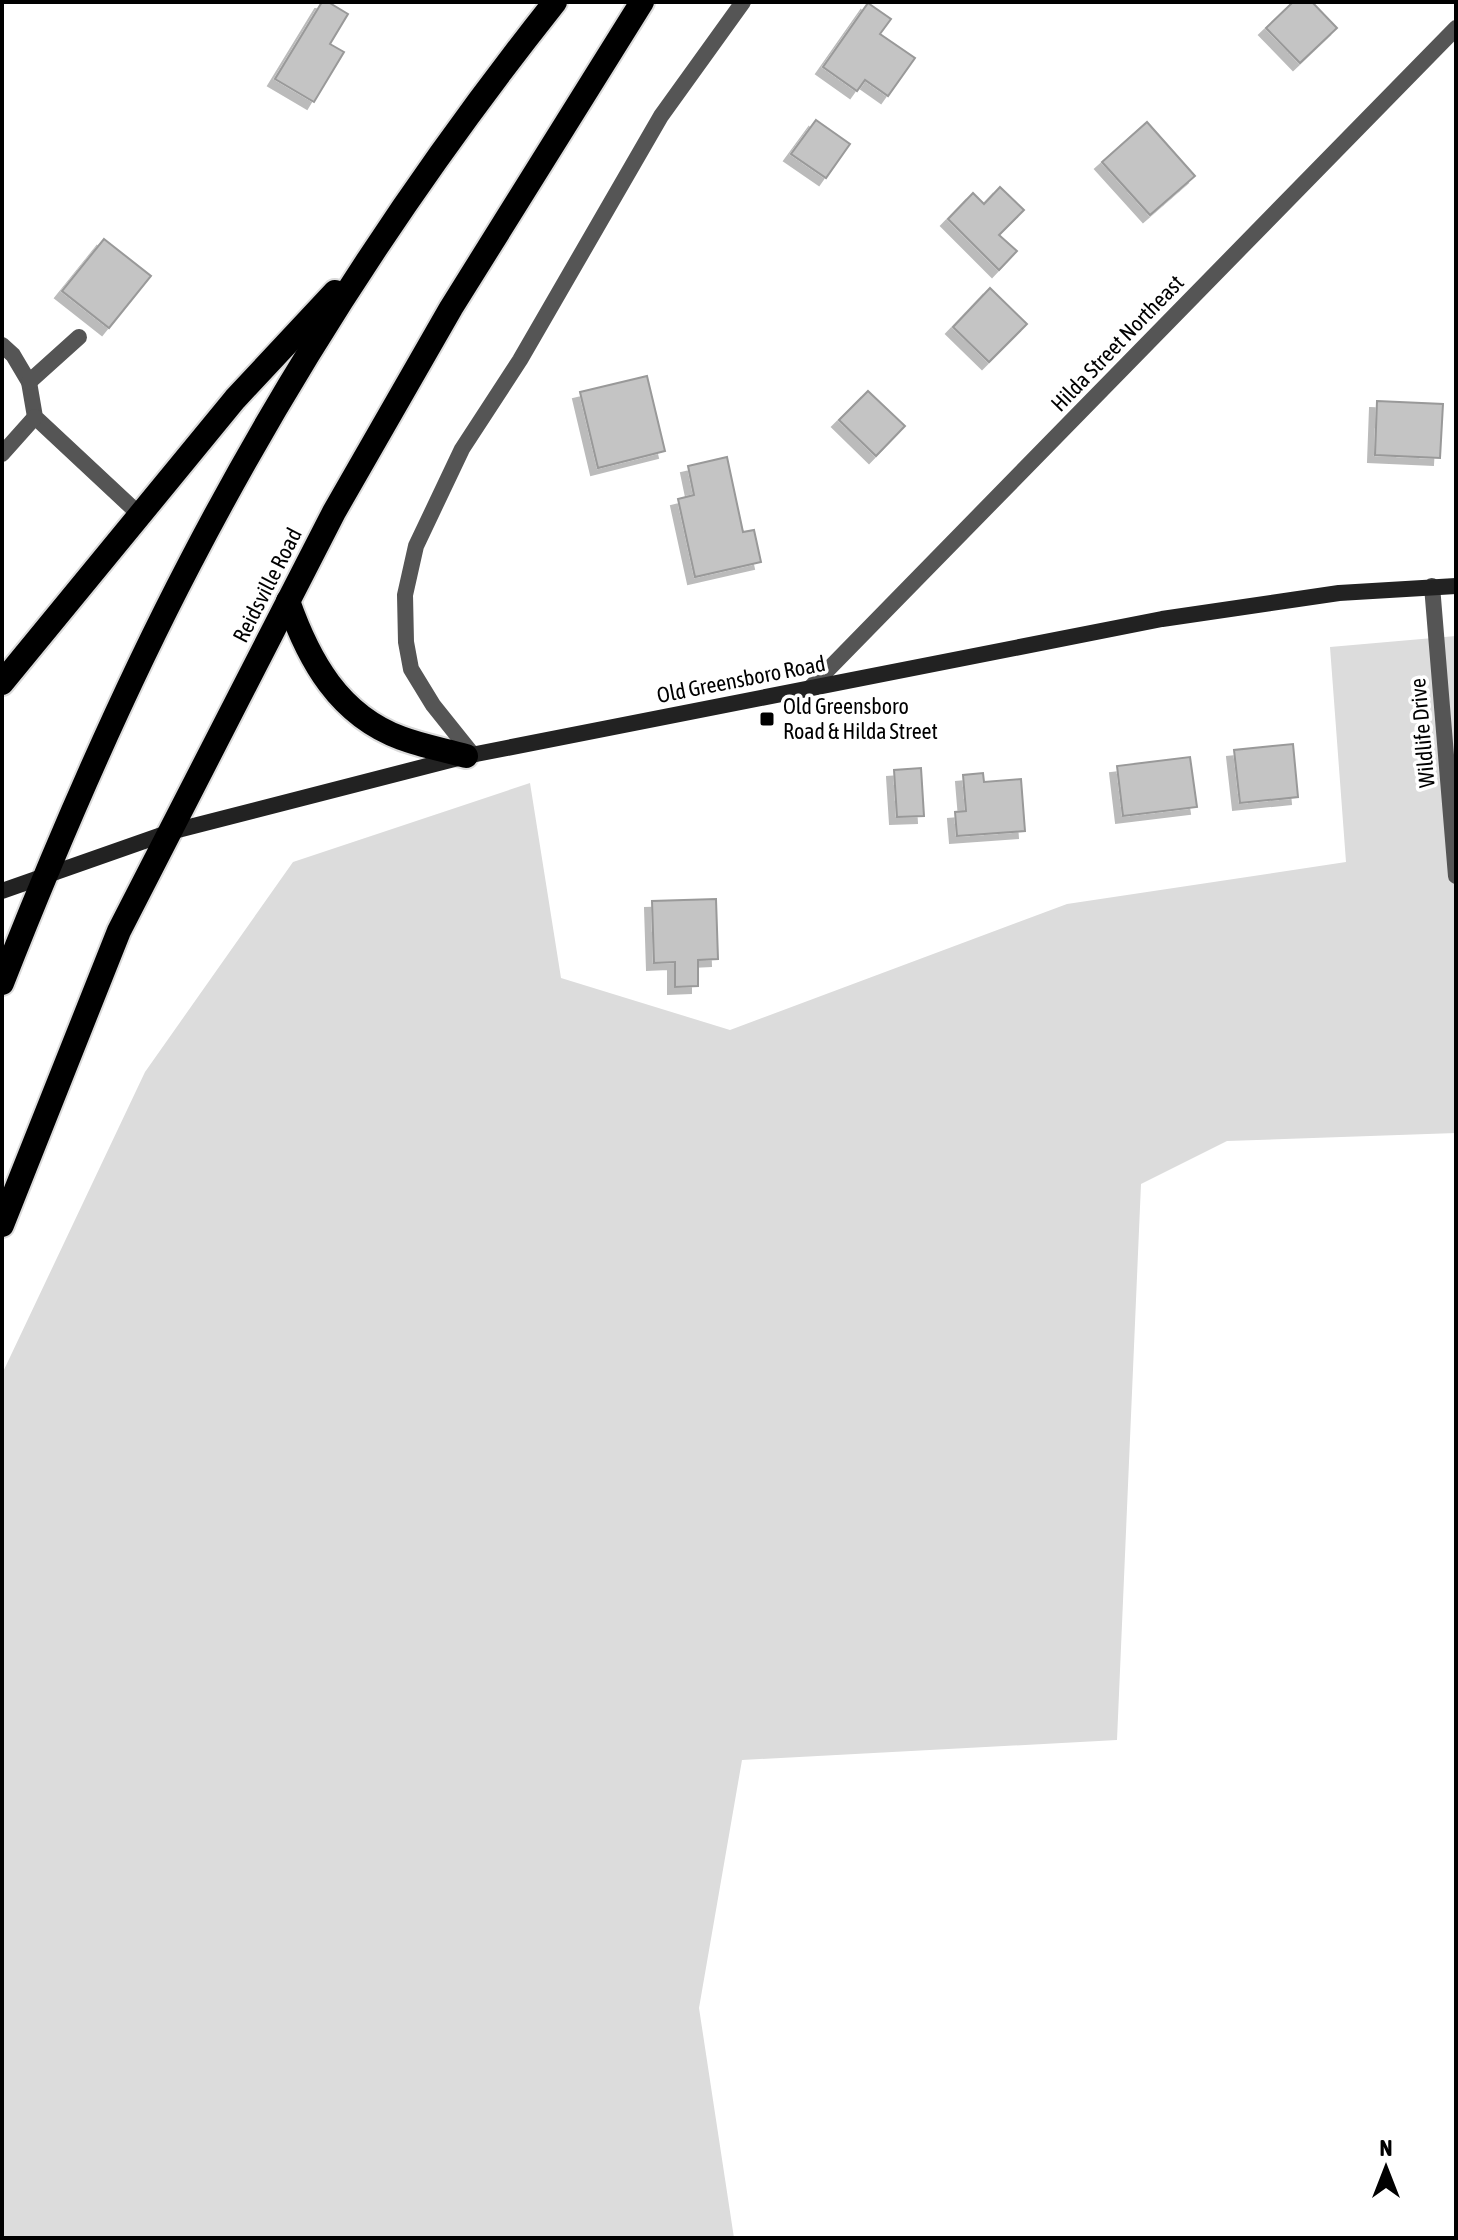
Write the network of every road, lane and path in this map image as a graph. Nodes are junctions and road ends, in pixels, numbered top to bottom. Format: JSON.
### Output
{"nodes":[{"id":1,"x":555,"y":2,"type":"edge"},
{"id":2,"x":642,"y":2,"type":"edge"},
{"id":3,"x":743,"y":2,"type":"edge"},
{"id":4,"x":1456,"y":28,"type":"edge"},
{"id":5,"x":370,"y":256,"type":"junction"},
{"id":6,"x":79,"y":337,"type":"dead end"},
{"id":7,"x":2,"y":345,"type":"edge"},
{"id":8,"x":29,"y":382,"type":"junction"},
{"id":9,"x":35,"y":417,"type":"junction"},
{"id":10,"x":2,"y":454,"type":"edge"},
{"id":11,"x":140,"y":515,"type":"junction"},
{"id":12,"x":1432,"y":586,"type":"junction"},
{"id":13,"x":1456,"y":586,"type":"edge"},
{"id":14,"x":288,"y":601,"type":"junction"},
{"id":15,"x":2,"y":683,"type":"edge"},
{"id":16,"x":810,"y":688,"type":"junction"},
{"id":17,"x":470,"y":756,"type":"junction"},
{"id":18,"x":170,"y":832,"type":"junction"},
{"id":19,"x":46,"y":874,"type":"junction"},
{"id":20,"x":1456,"y":876,"type":"edge"},
{"id":21,"x":2,"y":891,"type":"edge"},
{"id":22,"x":2,"y":983,"type":"edge"},
{"id":23,"x":2,"y":1225,"type":"edge"}],
"edges":[{"from":1,"to":5,"type":"highway"},
{"from":2,"to":14,"type":"highway","name":"Reidsville Road"},
{"from":3,"to":17,"type":"street"},
{"from":4,"to":16,"type":"street","name":"Hilda Street Northeast"},
{"from":5,"to":11,"type":"highway"},
{"from":5,"to":19,"type":"highway"},
{"from":6,"to":8,"type":"street"},
{"from":7,"to":8,"type":"street"},
{"from":8,"to":9,"type":"street"},
{"from":9,"to":10,"type":"street"},
{"from":9,"to":11,"type":"street"},
{"from":11,"to":15,"type":"highway"},
{"from":12,"to":13,"type":"main road","name":"Old Greensboro Road"},
{"from":12,"to":16,"type":"main road","name":"Old Greensboro Road"},
{"from":12,"to":20,"type":"street","name":"Wildlife Drive"},
{"from":14,"to":17,"type":"highway"},
{"from":14,"to":18,"type":"highway","name":"Reidsville Road"},
{"from":16,"to":17,"type":"main road","name":"Old Greensboro Road"},
{"from":17,"to":18,"type":"main road","name":"Old Greensboro Road"},
{"from":18,"to":19,"type":"main road","name":"Old Greensboro Road"},
{"from":18,"to":23,"type":"highway","name":"Reidsville Road"},
{"from":19,"to":21,"type":"main road","name":"Old Greensboro Road"},
{"from":19,"to":22,"type":"highway"}]}
